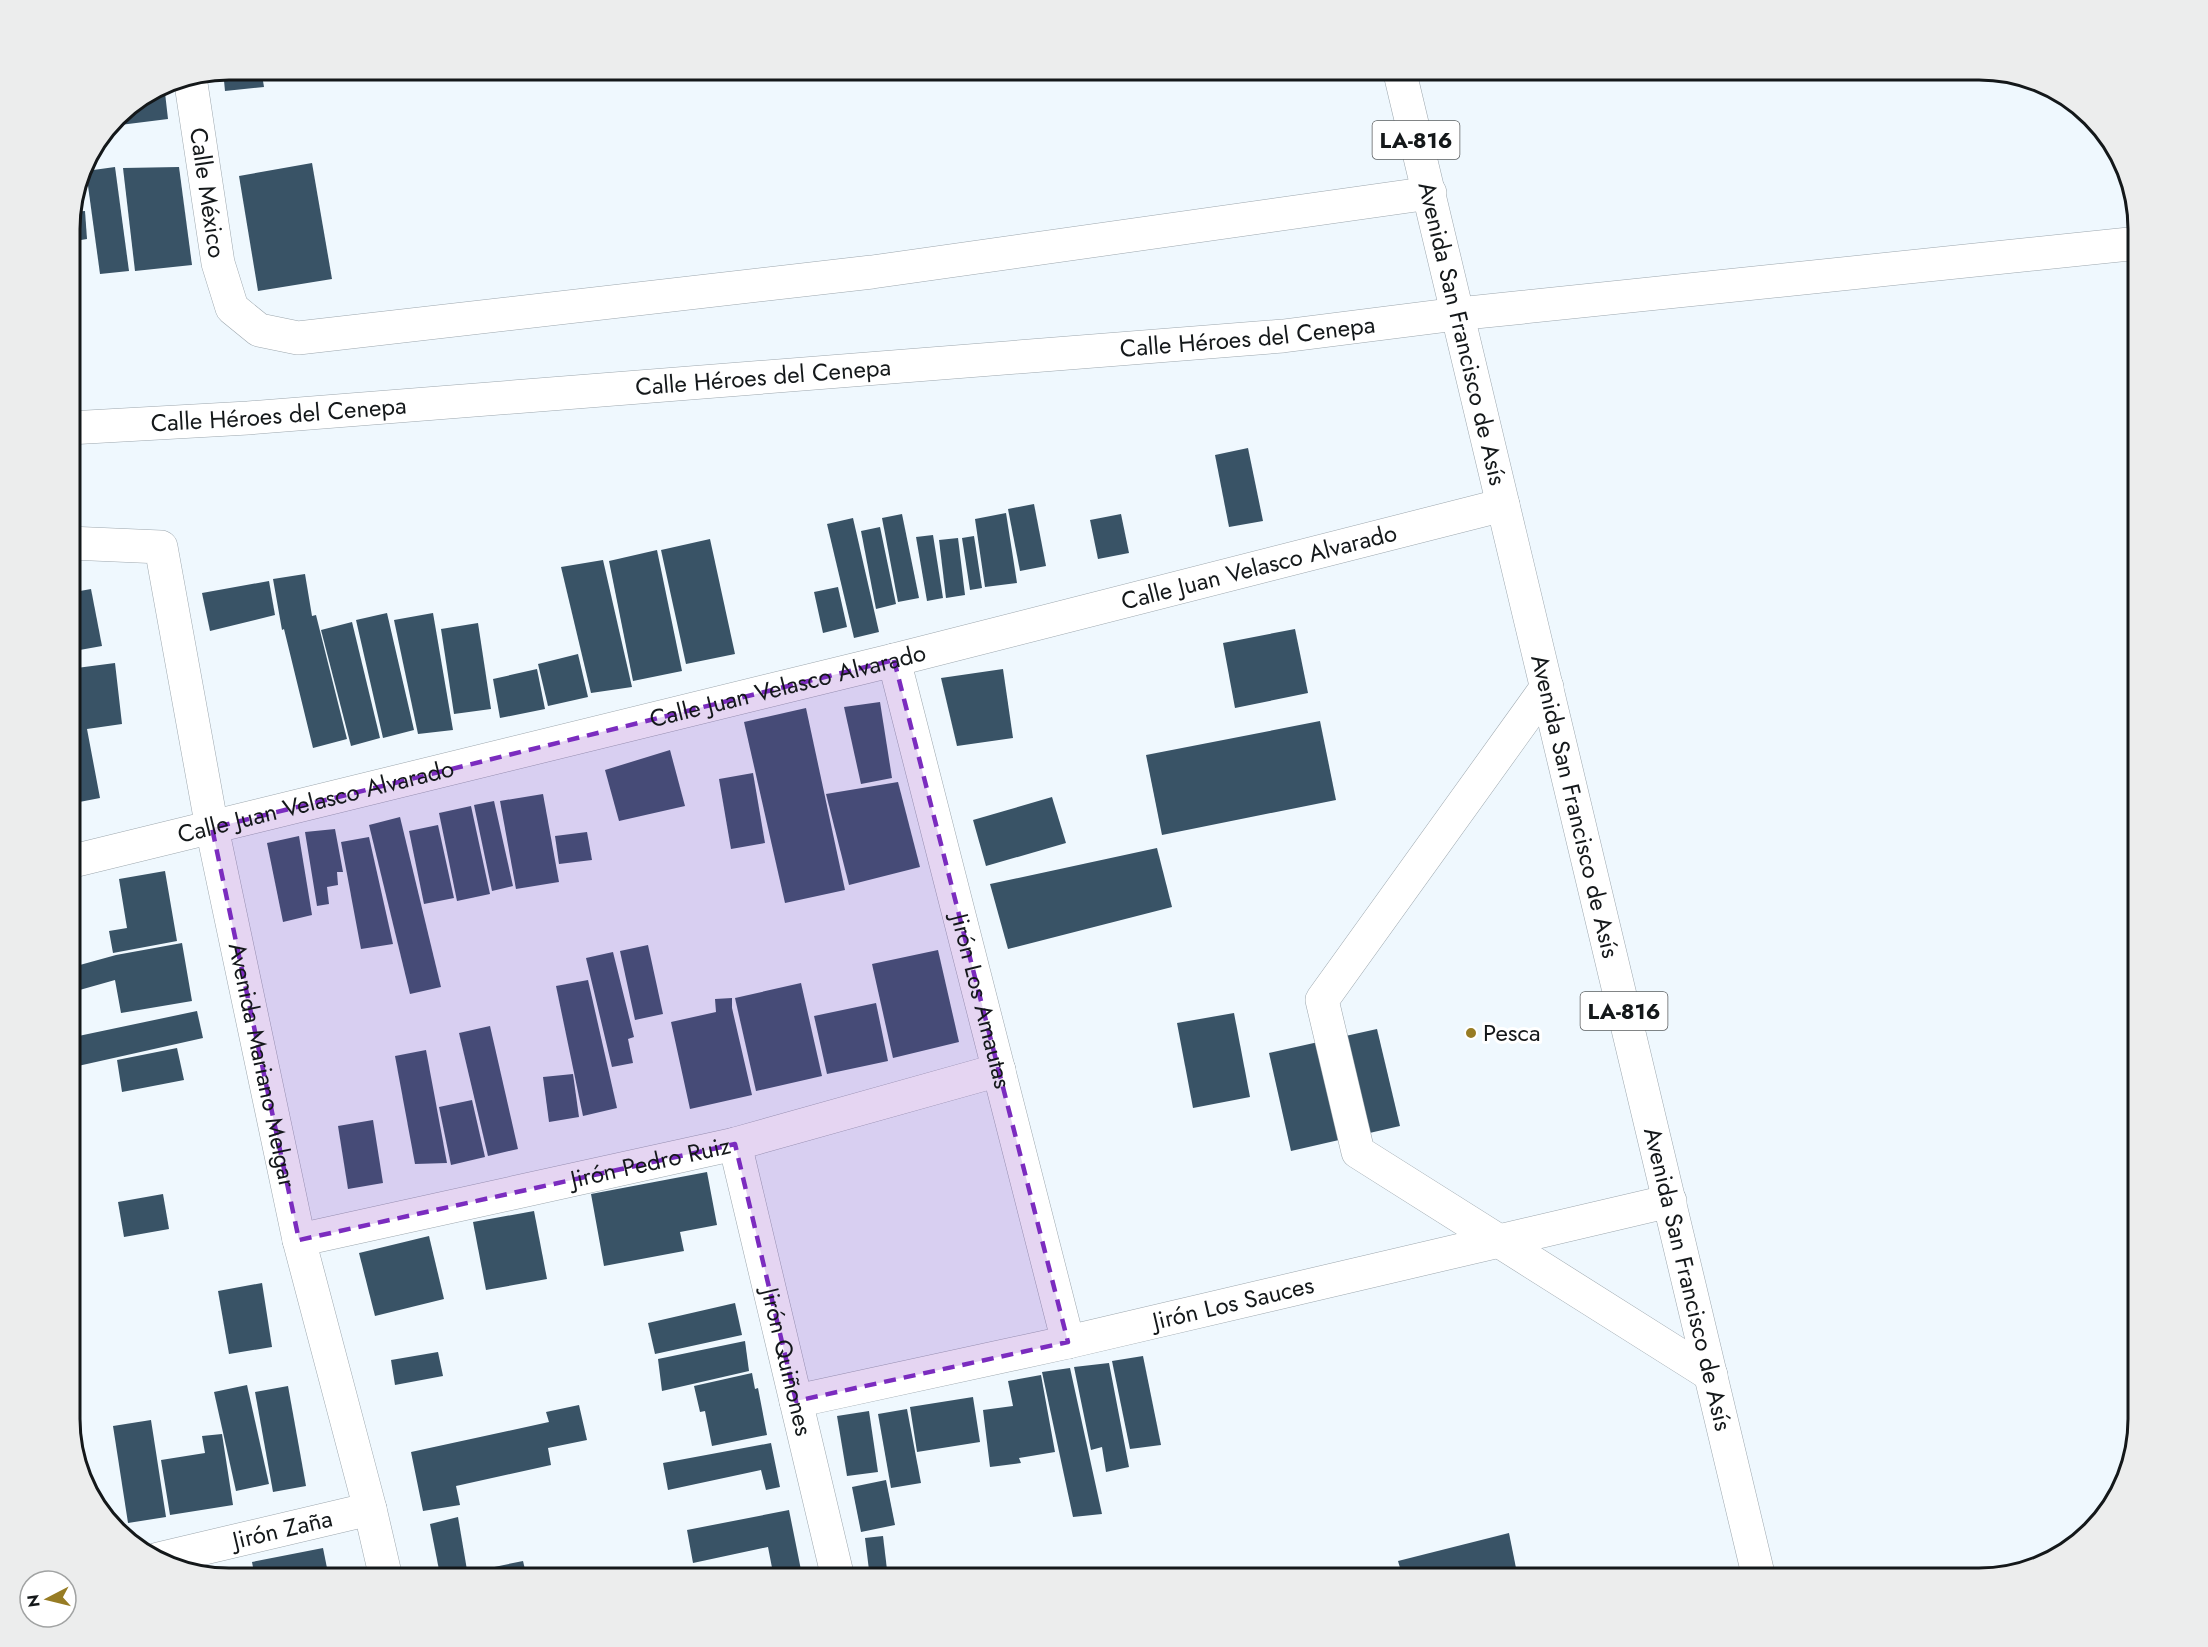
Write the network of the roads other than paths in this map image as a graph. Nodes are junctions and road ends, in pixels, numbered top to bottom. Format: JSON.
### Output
{"nodes":[{"id":1,"x":1401,"y":79,"type":"edge"},
{"id":2,"x":191,"y":84,"type":"edge"},
{"id":3,"x":1431,"y":202,"type":"junction"},
{"id":4,"x":2128,"y":244,"type":"edge"},
{"id":5,"x":1455,"y":306,"type":"junction"},
{"id":6,"x":80,"y":427,"type":"edge"},
{"id":7,"x":1503,"y":505,"type":"junction"},
{"id":8,"x":80,"y":543,"type":"edge"},
{"id":9,"x":894,"y":660,"type":"junction"},
{"id":10,"x":1547,"y":687,"type":"junction"},
{"id":11,"x":212,"y":828,"type":"junction"},
{"id":12,"x":80,"y":859,"type":"edge"},
{"id":13,"x":999,"y":1070,"type":"junction"},
{"id":14,"x":735,"y":1144,"type":"junction"},
{"id":15,"x":1670,"y":1201,"type":"junction"},
{"id":16,"x":299,"y":1240,"type":"junction"},
{"id":17,"x":1499,"y":1241,"type":"junction"},
{"id":18,"x":1068,"y":1342,"type":"junction"},
{"id":19,"x":1711,"y":1375,"type":"junction"},
{"id":20,"x":796,"y":1401,"type":"junction"},
{"id":21,"x":370,"y":1509,"type":"junction"},
{"id":22,"x":171,"y":1556,"type":"edge"},
{"id":23,"x":384,"y":1568,"type":"edge"},
{"id":24,"x":836,"y":1568,"type":"edge"},
{"id":25,"x":1757,"y":1568,"type":"edge"}],
"edges":[{"from":1,"to":3,"type":"main road","name":"Avenida San Francisco de Asís","number":"LA-816"},
{"from":2,"to":3,"type":"main road","name":"Calle México"},
{"from":3,"to":5,"type":"main road","name":"Avenida San Francisco de Asís","number":"LA-816"},
{"from":4,"to":5,"type":"main road","name":"Calle Héroes del Cenepa"},
{"from":5,"to":6,"type":"main road","name":"Calle Héroes del Cenepa"},
{"from":5,"to":7,"type":"main road","name":"Avenida San Francisco de Asís","number":"LA-816"},
{"from":7,"to":9,"type":"main road","name":"Calle Juan Velasco Alvarado"},
{"from":7,"to":10,"type":"main road","name":"Avenida San Francisco de Asís","number":"LA-816"},
{"from":8,"to":11,"type":"main road","name":"Avenida Mariano Melgar"},
{"from":9,"to":11,"type":"main road","name":"Calle Juan Velasco Alvarado"},
{"from":9,"to":13,"type":"main road","name":"Jirón Los Amautas"},
{"from":10,"to":15,"type":"main road","name":"Avenida San Francisco de Asís","number":"LA-816"},
{"from":10,"to":17,"type":"main road"},
{"from":11,"to":12,"type":"main road","name":"Calle Juan Velasco Alvarado"},
{"from":11,"to":16,"type":"main road","name":"Avenida Mariano Melgar"},
{"from":13,"to":14,"type":"main road","name":"Jirón Pedro Ruiz"},
{"from":13,"to":18,"type":"main road","name":"Jirón Los Amautas"},
{"from":14,"to":16,"type":"main road","name":"Jirón Pedro Ruiz"},
{"from":14,"to":20,"type":"main road","name":"Jirón Quiñones"},
{"from":15,"to":17,"type":"main road","name":"Jirón Los Sauces"},
{"from":15,"to":19,"type":"main road","name":"Avenida San Francisco de Asís","number":"LA-816"},
{"from":16,"to":21,"type":"main road","name":"Avenida Mariano Melgar"},
{"from":17,"to":18,"type":"main road","name":"Jirón Los Sauces"},
{"from":17,"to":19,"type":"main road"},
{"from":18,"to":20,"type":"main road","name":"Jirón Los Sauces"},
{"from":19,"to":25,"type":"main road","name":"Avenida San Francisco de Asís","number":"LA-816"},
{"from":20,"to":24,"type":"main road","name":"Jirón Quiñones"},
{"from":21,"to":22,"type":"main road","name":"Jirón Zaña"},
{"from":21,"to":23,"type":"main road","name":"Avenida Mariano Melgar"}]}
